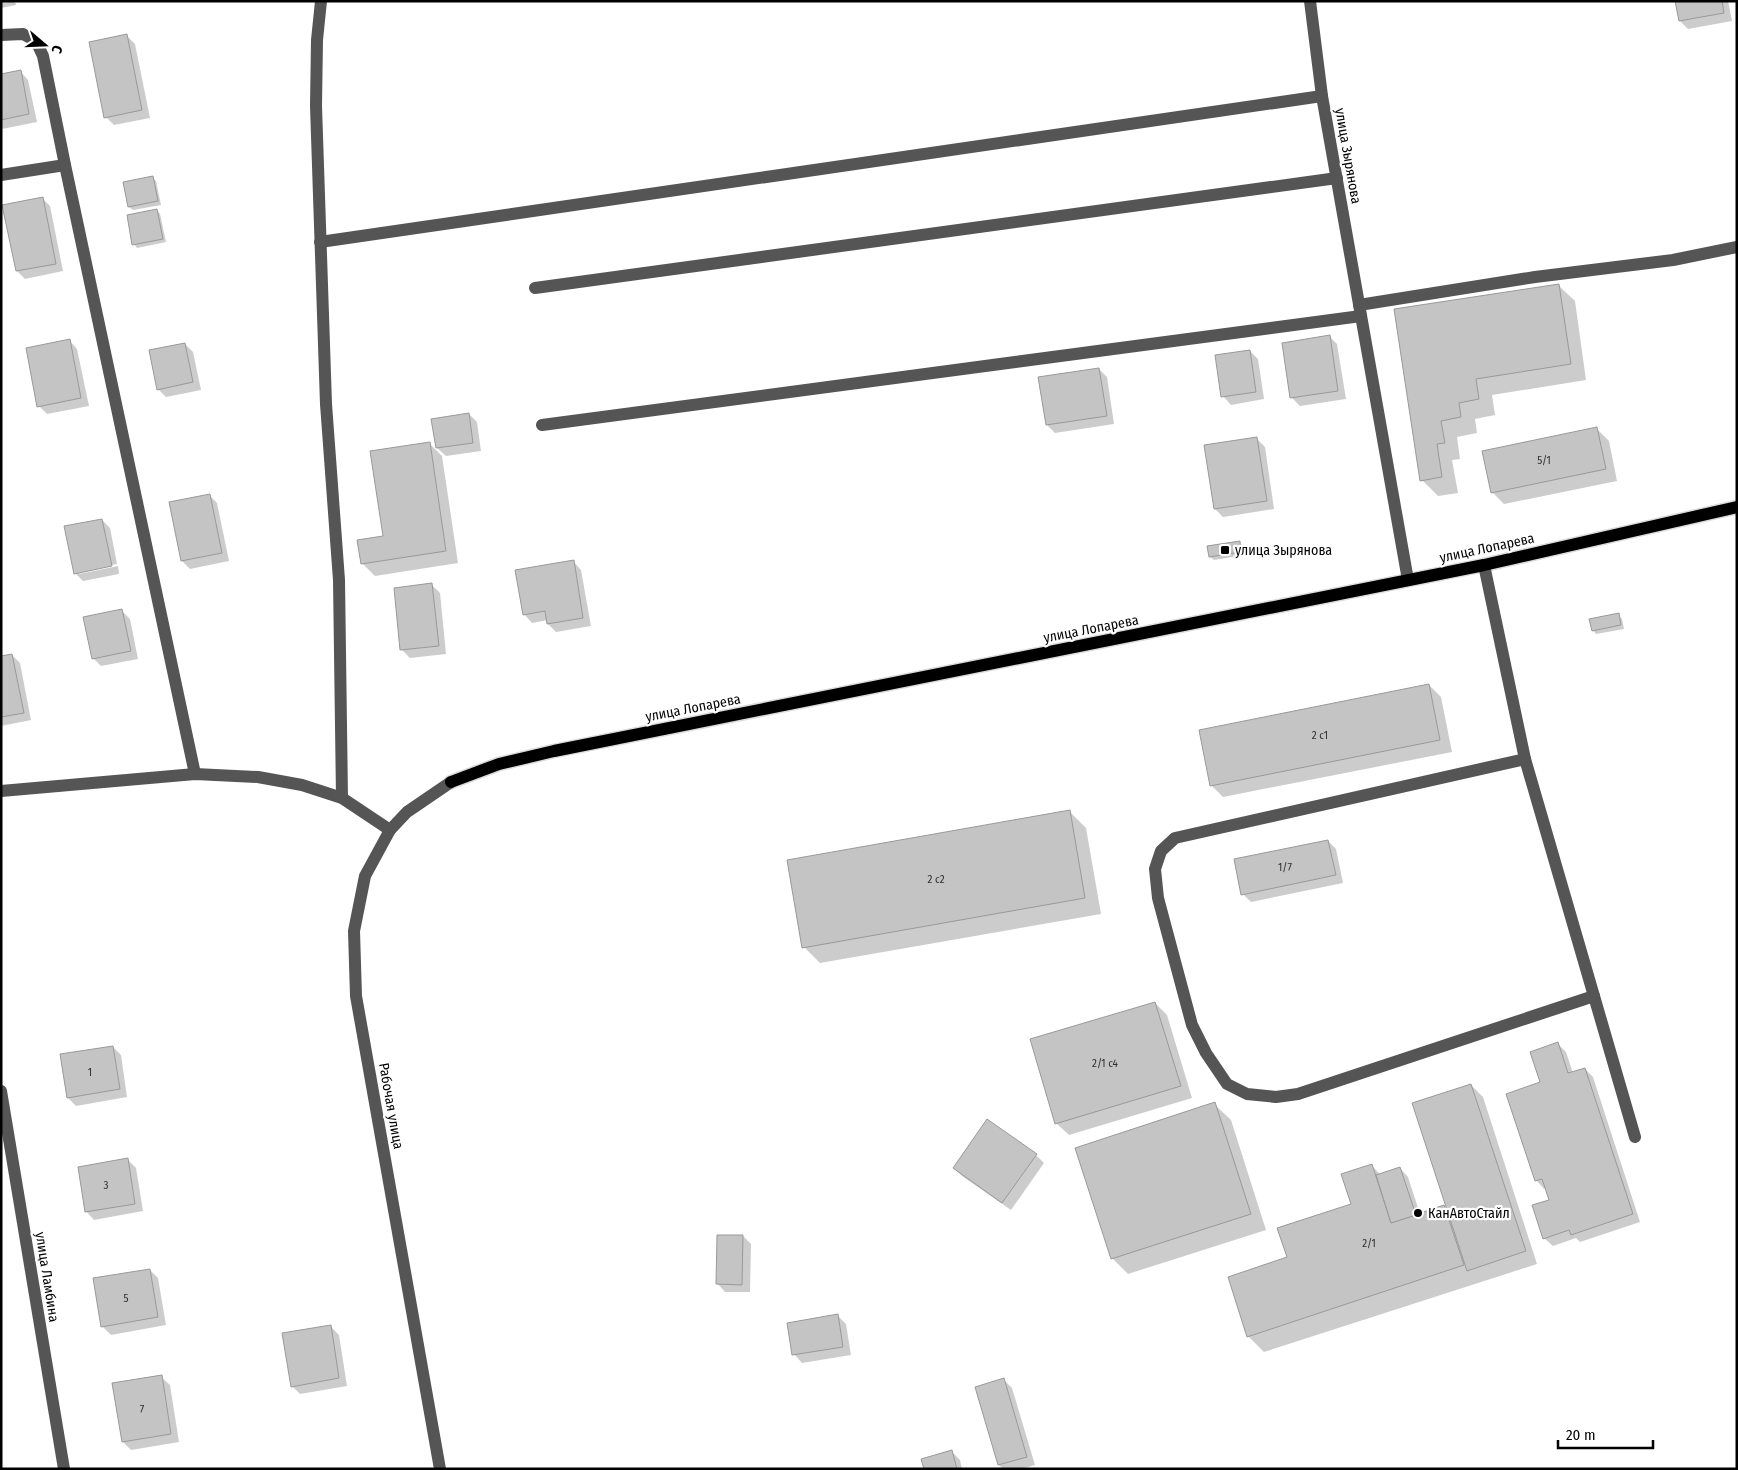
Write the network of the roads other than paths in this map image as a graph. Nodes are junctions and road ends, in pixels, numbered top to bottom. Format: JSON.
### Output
{"nodes":[{"id":1,"x":321,"y":1,"type":"edge"},
{"id":2,"x":1310,"y":1,"type":"edge"},
{"id":3,"x":1,"y":35,"type":"edge"},
{"id":4,"x":1322,"y":96,"type":"junction"},
{"id":5,"x":65,"y":165,"type":"junction"},
{"id":6,"x":1,"y":175,"type":"edge"},
{"id":7,"x":1336,"y":178,"type":"junction"},
{"id":8,"x":320,"y":242,"type":"junction"},
{"id":9,"x":1737,"y":246,"type":"edge"},
{"id":10,"x":535,"y":288,"type":"dead end"},
{"id":11,"x":1360,"y":311,"type":"junction"},
{"id":12,"x":542,"y":425,"type":"dead end"},
{"id":13,"x":1737,"y":507,"type":"edge"},
{"id":14,"x":1484,"y":565,"type":"junction"},
{"id":15,"x":1408,"y":580,"type":"junction"},
{"id":16,"x":1525,"y":759,"type":"junction"},
{"id":17,"x":195,"y":774,"type":"junction"},
{"id":18,"x":451,"y":782,"type":"joint"},
{"id":19,"x":1,"y":790,"type":"edge"},
{"id":20,"x":342,"y":798,"type":"junction"},
{"id":21,"x":390,"y":830,"type":"junction"},
{"id":22,"x":1594,"y":996,"type":"junction"},
{"id":23,"x":1,"y":1091,"type":"edge"},
{"id":24,"x":1635,"y":1137,"type":"dead end"},
{"id":25,"x":64,"y":1469,"type":"edge"},
{"id":26,"x":440,"y":1469,"type":"edge"}],
"edges":[{"from":1,"to":8,"type":"street"},
{"from":2,"to":4,"type":"street","name":"улица Зырянова"},
{"from":3,"to":5,"type":"street"},
{"from":4,"to":7,"type":"street","name":"улица Зырянова"},
{"from":4,"to":8,"type":"street"},
{"from":5,"to":6,"type":"street"},
{"from":5,"to":17,"type":"street"},
{"from":7,"to":10,"type":"street"},
{"from":7,"to":11,"type":"street","name":"улица Зырянова"},
{"from":8,"to":20,"type":"street"},
{"from":9,"to":11,"type":"street"},
{"from":11,"to":12,"type":"street"},
{"from":11,"to":15,"type":"street","name":"улица Зырянова"},
{"from":13,"to":14,"type":"main road","name":"улица Лопарева"},
{"from":14,"to":15,"type":"main road","name":"улица Лопарева"},
{"from":14,"to":16,"type":"street"},
{"from":15,"to":18,"type":"main road","name":"улица Лопарева"},
{"from":16,"to":22,"type":"street"},
{"from":16,"to":22,"type":"street"},
{"from":17,"to":19,"type":"street"},
{"from":17,"to":20,"type":"street"},
{"from":18,"to":21,"type":"street","name":"Рабочая улица"},
{"from":20,"to":21,"type":"street"},
{"from":21,"to":26,"type":"street","name":"Рабочая улица"},
{"from":22,"to":24,"type":"street"},
{"from":23,"to":25,"type":"street","name":"улица Ламбина"}]}
